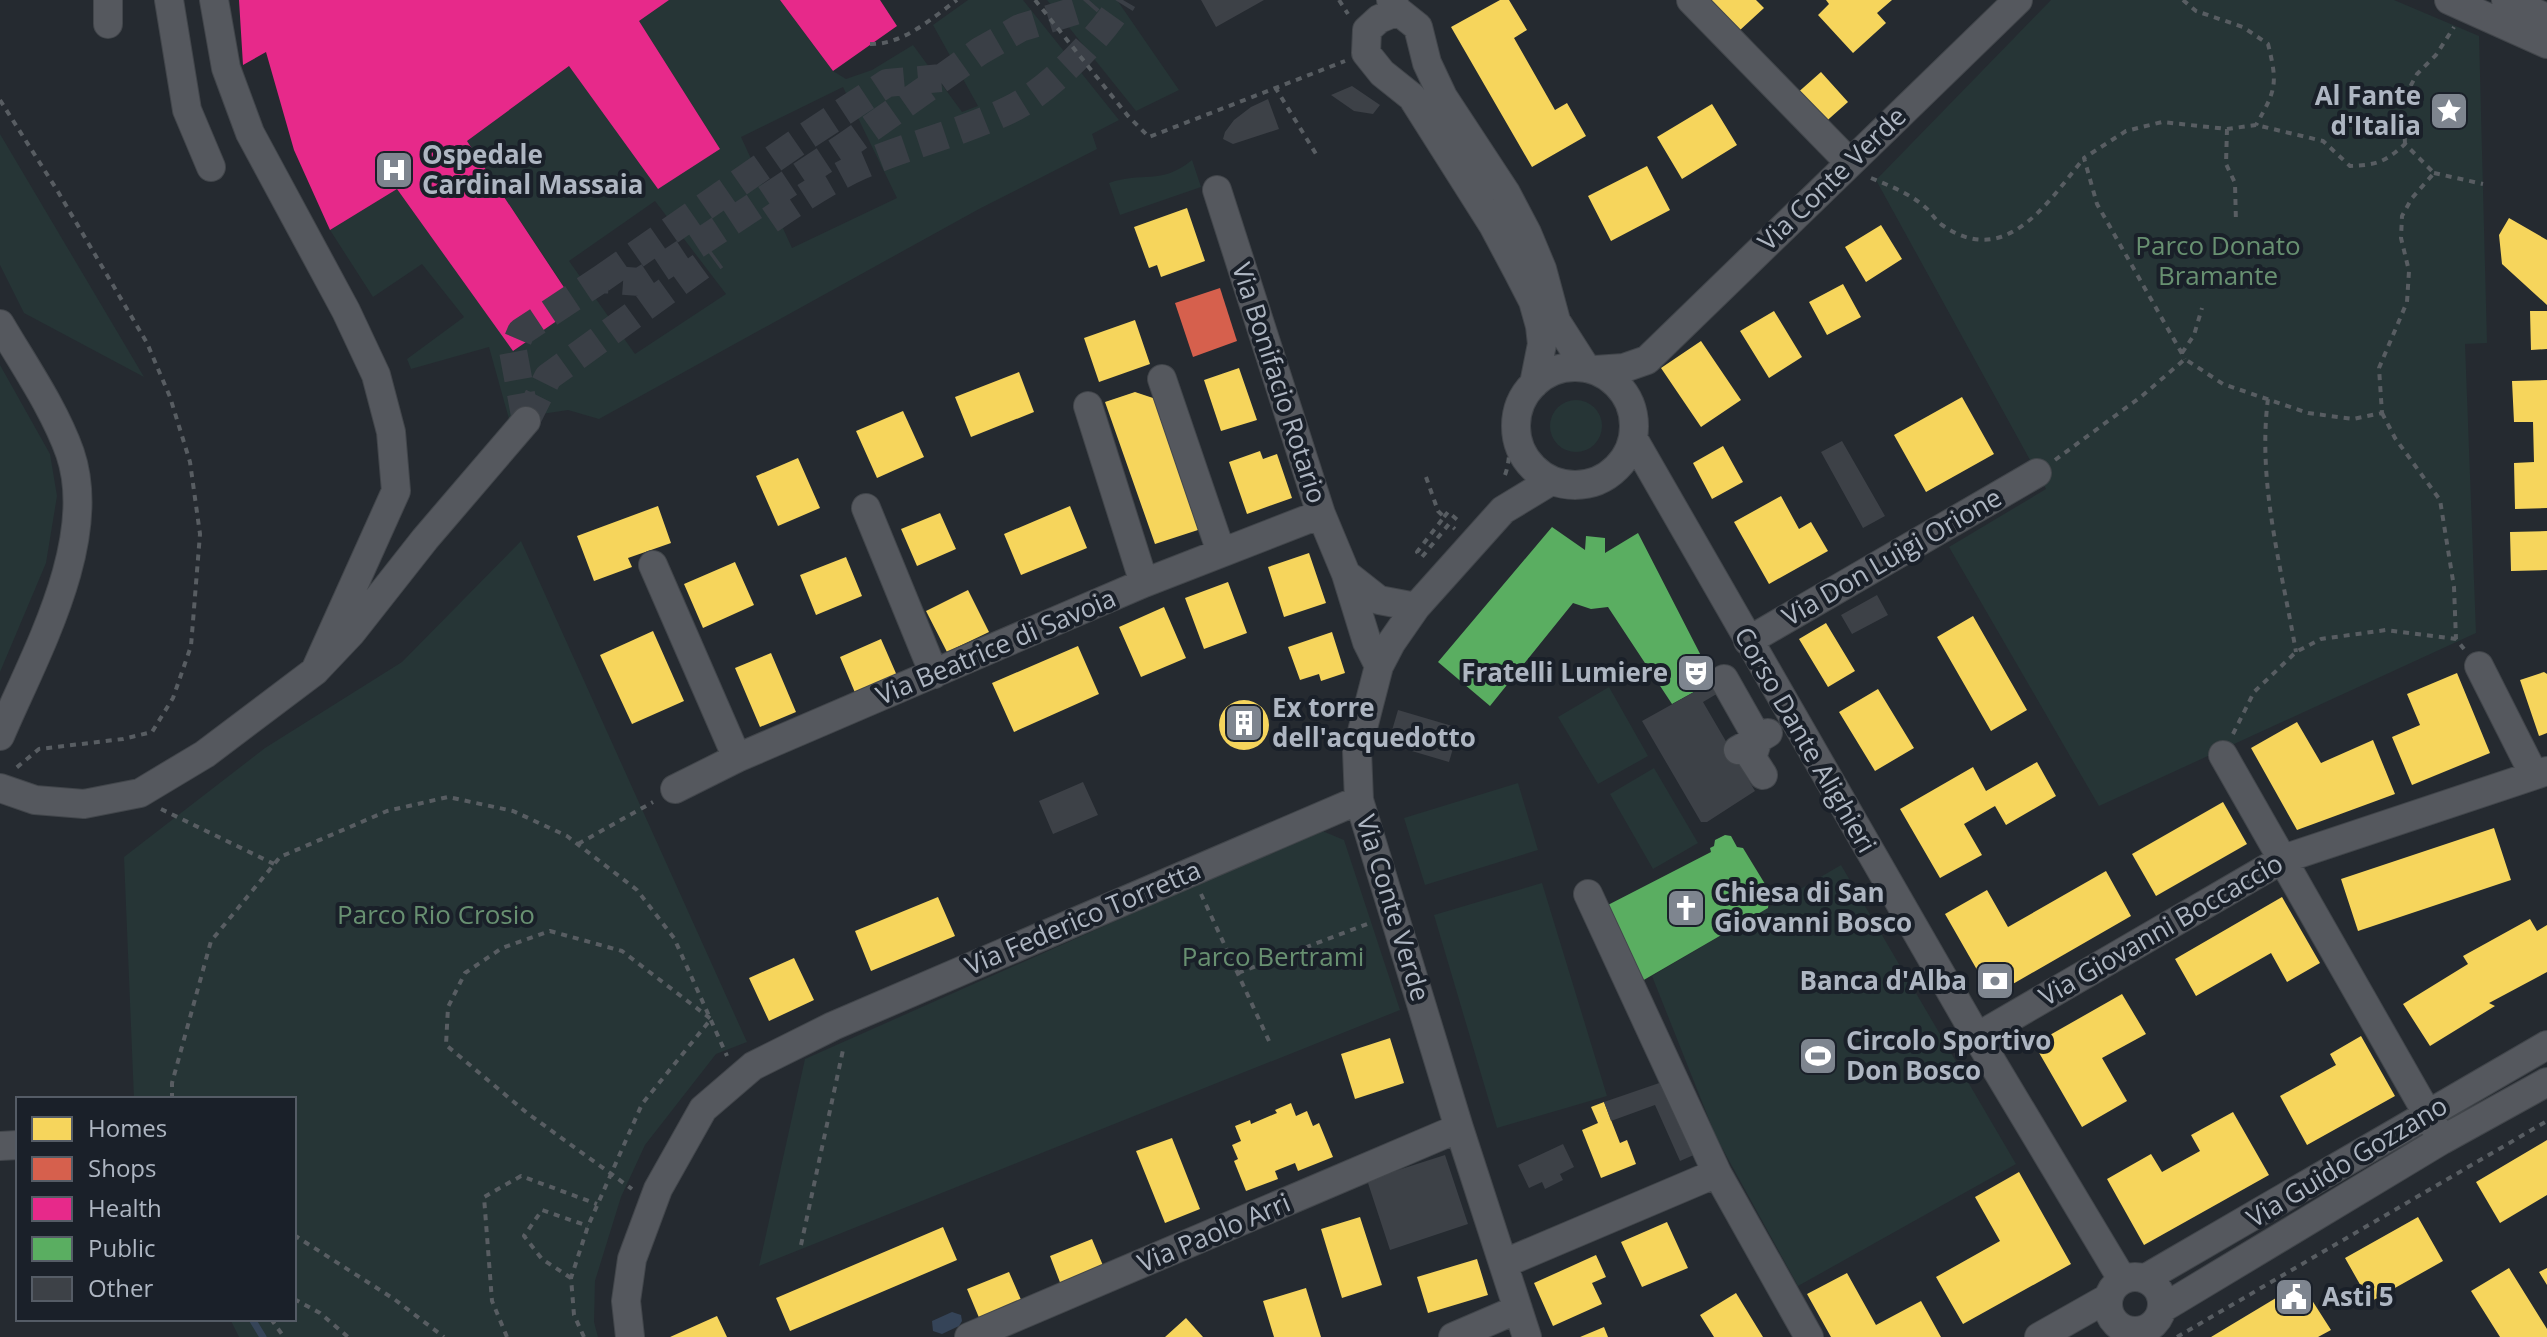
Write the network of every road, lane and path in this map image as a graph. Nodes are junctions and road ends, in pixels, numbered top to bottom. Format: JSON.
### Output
{"nodes":[{"id":1,"x":169,"y":0,"type":"edge"},
{"id":2,"x":214,"y":0,"type":"edge"},
{"id":3,"x":957,"y":0,"type":"edge"},
{"id":4,"x":1035,"y":0,"type":"edge"},
{"id":5,"x":1691,"y":0,"type":"edge"},
{"id":6,"x":2183,"y":0,"type":"edge"},
{"id":7,"x":2506,"y":0,"type":"edge"},
{"id":8,"x":2457,"y":4,"type":"edge"},
{"id":9,"x":2003,"y":5,"type":"edge"},
{"id":10,"x":1394,"y":6,"type":"edge"},
{"id":11,"x":2547,"y":18,"type":"edge"},
{"id":12,"x":870,"y":44,"type":"dead end"},
{"id":13,"x":2547,"y":44,"type":"edge"},
{"id":14,"x":1366,"y":53,"type":"junction"},
{"id":15,"x":1275,"y":87,"type":"junction"},
{"id":16,"x":0,"y":100,"type":"edge"},
{"id":17,"x":2256,"y":125,"type":"junction"},
{"id":18,"x":2227,"y":129,"type":"junction"},
{"id":19,"x":2405,"y":144,"type":"junction"},
{"id":20,"x":1316,"y":154,"type":"dead end"},
{"id":21,"x":2084,"y":158,"type":"junction"},
{"id":22,"x":1849,"y":162,"type":"junction"},
{"id":23,"x":211,"y":167,"type":"dead end"},
{"id":24,"x":2434,"y":173,"type":"junction"},
{"id":25,"x":2483,"y":184,"type":"dead end"},
{"id":26,"x":1217,"y":190,"type":"dead end"},
{"id":27,"x":2236,"y":223,"type":"dead end"},
{"id":28,"x":2202,"y":308,"type":"dead end"},
{"id":29,"x":0,"y":324,"type":"edge"},
{"id":30,"x":2182,"y":353,"type":"junction"},
{"id":31,"x":2185,"y":359,"type":"junction"},
{"id":32,"x":1647,"y":360,"type":"junction"},
{"id":33,"x":1591,"y":369,"type":"junction"},
{"id":34,"x":1162,"y":379,"type":"dead end"},
{"id":35,"x":1534,"y":384,"type":"junction"},
{"id":36,"x":1629,"y":399,"type":"junction"},
{"id":37,"x":2268,"y":399,"type":"junction"},
{"id":38,"x":1088,"y":406,"type":"dead end"},
{"id":39,"x":2382,"y":413,"type":"junction"},
{"id":40,"x":526,"y":421,"type":"dead end"},
{"id":41,"x":1634,"y":440,"type":"junction"},
{"id":42,"x":1613,"y":473,"type":"junction"},
{"id":43,"x":2037,"y":473,"type":"joint"},
{"id":44,"x":1426,"y":477,"type":"dead end"},
{"id":45,"x":1551,"y":481,"type":"junction"},
{"id":46,"x":1510,"y":482,"type":"junction"},
{"id":47,"x":1660,"y":489,"type":"junction"},
{"id":48,"x":866,"y":508,"type":"dead end"},
{"id":49,"x":1321,"y":514,"type":"junction"},
{"id":50,"x":1444,"y":517,"type":"junction"},
{"id":51,"x":1458,"y":521,"type":"dead end"},
{"id":52,"x":1461,"y":534,"type":"dead end"},
{"id":53,"x":1221,"y":552,"type":"junction"},
{"id":54,"x":653,"y":565,"type":"dead end"},
{"id":55,"x":1346,"y":574,"type":"junction"},
{"id":56,"x":1144,"y":583,"type":"junction"},
{"id":57,"x":1416,"y":607,"type":"junction"},
{"id":58,"x":1748,"y":641,"type":"junction"},
{"id":59,"x":2296,"y":652,"type":"junction"},
{"id":60,"x":1379,"y":666,"type":"junction"},
{"id":61,"x":2479,"y":666,"type":"dead end"},
{"id":62,"x":315,"y":671,"type":"junction"},
{"id":63,"x":934,"y":674,"type":"junction"},
{"id":64,"x":1724,"y":679,"type":"dead end"},
{"id":65,"x":1729,"y":717,"type":"dead end"},
{"id":66,"x":1792,"y":719,"type":"junction"},
{"id":67,"x":0,"y":736,"type":"edge"},
{"id":68,"x":1748,"y":744,"type":"junction"},
{"id":69,"x":2223,"y":755,"type":"joint"},
{"id":70,"x":737,"y":758,"type":"junction"},
{"id":71,"x":2540,"y":773,"type":"edge"},
{"id":72,"x":1763,"y":775,"type":"dead end"},
{"id":73,"x":3,"y":789,"type":"edge"},
{"id":74,"x":675,"y":789,"type":"joint"},
{"id":75,"x":140,"y":793,"type":"junction"},
{"id":76,"x":1359,"y":800,"type":"junction"},
{"id":77,"x":578,"y":844,"type":"junction"},
{"id":78,"x":2283,"y":859,"type":"junction"},
{"id":79,"x":274,"y":864,"type":"junction"},
{"id":80,"x":1201,"y":893,"type":"dead end"},
{"id":81,"x":1588,"y":894,"type":"dead end"},
{"id":82,"x":1395,"y":914,"type":"junction"},
{"id":83,"x":1238,"y":973,"type":"junction"},
{"id":84,"x":711,"y":1019,"type":"junction"},
{"id":85,"x":833,"y":1026,"type":"junction"},
{"id":86,"x":1977,"y":1037,"type":"junction"},
{"id":87,"x":1269,"y":1041,"type":"dead end"},
{"id":88,"x":2547,"y":1045,"type":"edge"},
{"id":89,"x":737,"y":1080,"type":"junction"},
{"id":90,"x":2547,"y":1082,"type":"edge"},
{"id":91,"x":172,"y":1097,"type":"edge"},
{"id":92,"x":2427,"y":1113,"type":"junction"},
{"id":93,"x":2547,"y":1121,"type":"edge"},
{"id":94,"x":1459,"y":1128,"type":"junction"},
{"id":95,"x":2442,"y":1140,"type":"junction"},
{"id":96,"x":610,"y":1173,"type":"junction"},
{"id":97,"x":1717,"y":1173,"type":"junction"},
{"id":98,"x":597,"y":1204,"type":"junction"},
{"id":99,"x":652,"y":1205,"type":"junction"},
{"id":100,"x":588,"y":1226,"type":"junction"},
{"id":101,"x":296,"y":1236,"type":"edge"},
{"id":102,"x":801,"y":1245,"type":"dead end"},
{"id":103,"x":1505,"y":1263,"type":"junction"},
{"id":104,"x":571,"y":1278,"type":"junction"},
{"id":105,"x":2126,"y":1285,"type":"junction"},
{"id":106,"x":296,"y":1300,"type":"edge"},
{"id":107,"x":1518,"y":1309,"type":"junction"},
{"id":108,"x":2138,"y":1328,"type":"edge"},
{"id":109,"x":348,"y":1337,"type":"edge"},
{"id":110,"x":444,"y":1337,"type":"edge"},
{"id":111,"x":507,"y":1337,"type":"edge"},
{"id":112,"x":584,"y":1337,"type":"edge"},
{"id":113,"x":630,"y":1337,"type":"edge"},
{"id":114,"x":969,"y":1337,"type":"edge"},
{"id":115,"x":1453,"y":1337,"type":"edge"},
{"id":116,"x":1527,"y":1337,"type":"edge"},
{"id":117,"x":1809,"y":1337,"type":"edge"},
{"id":118,"x":2039,"y":1337,"type":"edge"},
{"id":119,"x":2177,"y":1337,"type":"edge"}],
"edges":[{"from":1,"to":23,"type":"street"},
{"from":2,"to":62,"type":"street"},
{"from":3,"to":12,"type":"path"},
{"from":4,"to":15,"type":"path"},
{"from":5,"to":22,"type":"street"},
{"from":6,"to":17,"type":"path"},
{"from":7,"to":11,"type":"street"},
{"from":8,"to":13,"type":"street"},
{"from":8,"to":19,"type":"path"},
{"from":9,"to":22,"type":"street","name":"Via Conte Verde"},
{"from":10,"to":14,"type":"street"},
{"from":10,"to":33,"type":"street"},
{"from":14,"to":15,"type":"path"},
{"from":14,"to":35,"type":"street"},
{"from":15,"to":20,"type":"path"},
{"from":16,"to":73,"type":"path"},
{"from":17,"to":18,"type":"path"},
{"from":17,"to":19,"type":"path"},
{"from":18,"to":21,"type":"path"},
{"from":18,"to":27,"type":"path"},
{"from":19,"to":24,"type":"path"},
{"from":21,"to":22,"type":"path"},
{"from":21,"to":30,"type":"path"},
{"from":22,"to":32,"type":"street","name":"Via Conte Verde"},
{"from":24,"to":25,"type":"path"},
{"from":24,"to":39,"type":"path"},
{"from":26,"to":49,"type":"street","name":"Via Bonifacio Rotario"},
{"from":28,"to":30,"type":"path"},
{"from":29,"to":67,"type":"street"},
{"from":30,"to":31,"type":"path"},
{"from":31,"to":37,"type":"path"},
{"from":31,"to":43,"type":"path"},
{"from":32,"to":33,"type":"street"},
{"from":32,"to":36,"type":"street","name":"Via Conte Verde"},
{"from":33,"to":35,"type":"street"},
{"from":33,"to":36,"type":"street"},
{"from":34,"to":53,"type":"street"},
{"from":35,"to":46,"type":"street"},
{"from":36,"to":41,"type":"street"},
{"from":37,"to":39,"type":"path"},
{"from":37,"to":59,"type":"path"},
{"from":38,"to":56,"type":"street"},
{"from":39,"to":59,"type":"path"},
{"from":40,"to":62,"type":"street"},
{"from":41,"to":42,"type":"street"},
{"from":41,"to":47,"type":"street","name":"Corso Dante Alighieri"},
{"from":42,"to":45,"type":"street"},
{"from":42,"to":47,"type":"street"},
{"from":43,"to":58,"type":"street","name":"Via Don Luigi Orione"},
{"from":44,"to":50,"type":"path"},
{"from":45,"to":46,"type":"street","name":"Via Conte Verde"},
{"from":45,"to":46,"type":"street"},
{"from":46,"to":57,"type":"street","name":"Via Conte Verde"},
{"from":47,"to":58,"type":"street","name":"Corso Dante Alighieri"},
{"from":48,"to":63,"type":"street"},
{"from":49,"to":53,"type":"street","name":"Via Beatrice di Savoia"},
{"from":49,"to":55,"type":"street","name":"Via Bonifacio Rotario"},
{"from":50,"to":51,"type":"path"},
{"from":50,"to":52,"type":"path"},
{"from":53,"to":56,"type":"street","name":"Via Beatrice di Savoia"},
{"from":54,"to":70,"type":"street"},
{"from":55,"to":57,"type":"street","name":"Via Bonifacio Rotario"},
{"from":55,"to":60,"type":"street","name":"Via Bonifacio Rotario"},
{"from":56,"to":63,"type":"street","name":"Via Beatrice di Savoia"},
{"from":57,"to":60,"type":"street","name":"Via Conte Verde"},
{"from":58,"to":66,"type":"street","name":"Corso Dante Alighieri"},
{"from":59,"to":69,"type":"path"},
{"from":60,"to":76,"type":"street","name":"Via Conte Verde"},
{"from":61,"to":71,"type":"street","name":"Via Giovanni Boccaccio"},
{"from":62,"to":75,"type":"street"},
{"from":63,"to":70,"type":"street","name":"Via Beatrice di Savoia"},
{"from":64,"to":68,"type":"street"},
{"from":65,"to":68,"type":"street"},
{"from":66,"to":68,"type":"street"},
{"from":66,"to":86,"type":"street","name":"Corso Dante Alighieri"},
{"from":68,"to":72,"type":"street"},
{"from":69,"to":78,"type":"street"},
{"from":70,"to":74,"type":"street","name":"Via Beatrice di Savoia"},
{"from":71,"to":78,"type":"street","name":"Via Giovanni Boccaccio"},
{"from":73,"to":75,"type":"street"},
{"from":74,"to":77,"type":"path"},
{"from":75,"to":79,"type":"path"},
{"from":76,"to":82,"type":"street","name":"Via Conte Verde"},
{"from":76,"to":85,"type":"street","name":"Via Federico Torretta"},
{"from":77,"to":79,"type":"path"},
{"from":77,"to":84,"type":"path"},
{"from":78,"to":86,"type":"street","name":"Via Giovanni Boccaccio"},
{"from":78,"to":92,"type":"street"},
{"from":79,"to":91,"type":"path"},
{"from":80,"to":83,"type":"path"},
{"from":81,"to":97,"type":"street"},
{"from":82,"to":83,"type":"path"},
{"from":82,"to":94,"type":"street","name":"Via Conte Verde"},
{"from":83,"to":87,"type":"path"},
{"from":84,"to":89,"type":"path"},
{"from":84,"to":96,"type":"path"},
{"from":84,"to":96,"type":"path"},
{"from":85,"to":89,"type":"street","name":"Via Federico Torretta"},
{"from":85,"to":102,"type":"path"},
{"from":86,"to":105,"type":"street","name":"Corso Dante Alighieri"},
{"from":88,"to":92,"type":"street","name":"Via Guido Gozzano"},
{"from":89,"to":99,"type":"street","name":"Via Federico Torretta"},
{"from":90,"to":95,"type":"street","name":"Via Guido Gozzano"},
{"from":92,"to":95,"type":"street"},
{"from":92,"to":105,"type":"street","name":"Via Guido Gozzano"},
{"from":93,"to":119,"type":"path"},
{"from":94,"to":103,"type":"street","name":"Via Conte Verde"},
{"from":94,"to":114,"type":"street","name":"Via Paolo Arri"},
{"from":95,"to":108,"type":"street","name":"Via Guido Gozzano"},
{"from":96,"to":98,"type":"path"},
{"from":96,"to":99,"type":"path"},
{"from":97,"to":103,"type":"street"},
{"from":97,"to":117,"type":"street"},
{"from":98,"to":100,"type":"path"},
{"from":98,"to":111,"type":"path"},
{"from":99,"to":113,"type":"street","name":"Via Federico Torretta"},
{"from":100,"to":104,"type":"path"},
{"from":100,"to":104,"type":"path"},
{"from":101,"to":110,"type":"path"},
{"from":103,"to":107,"type":"street","name":"Via Conte Verde"},
{"from":104,"to":112,"type":"path"},
{"from":105,"to":108,"type":"street"},
{"from":105,"to":108,"type":"street"},
{"from":105,"to":118,"type":"street","name":"Via Guido Gozzano"},
{"from":106,"to":109,"type":"path"},
{"from":107,"to":115,"type":"street"},
{"from":107,"to":116,"type":"street","name":"Via Conte Verde"}]}
